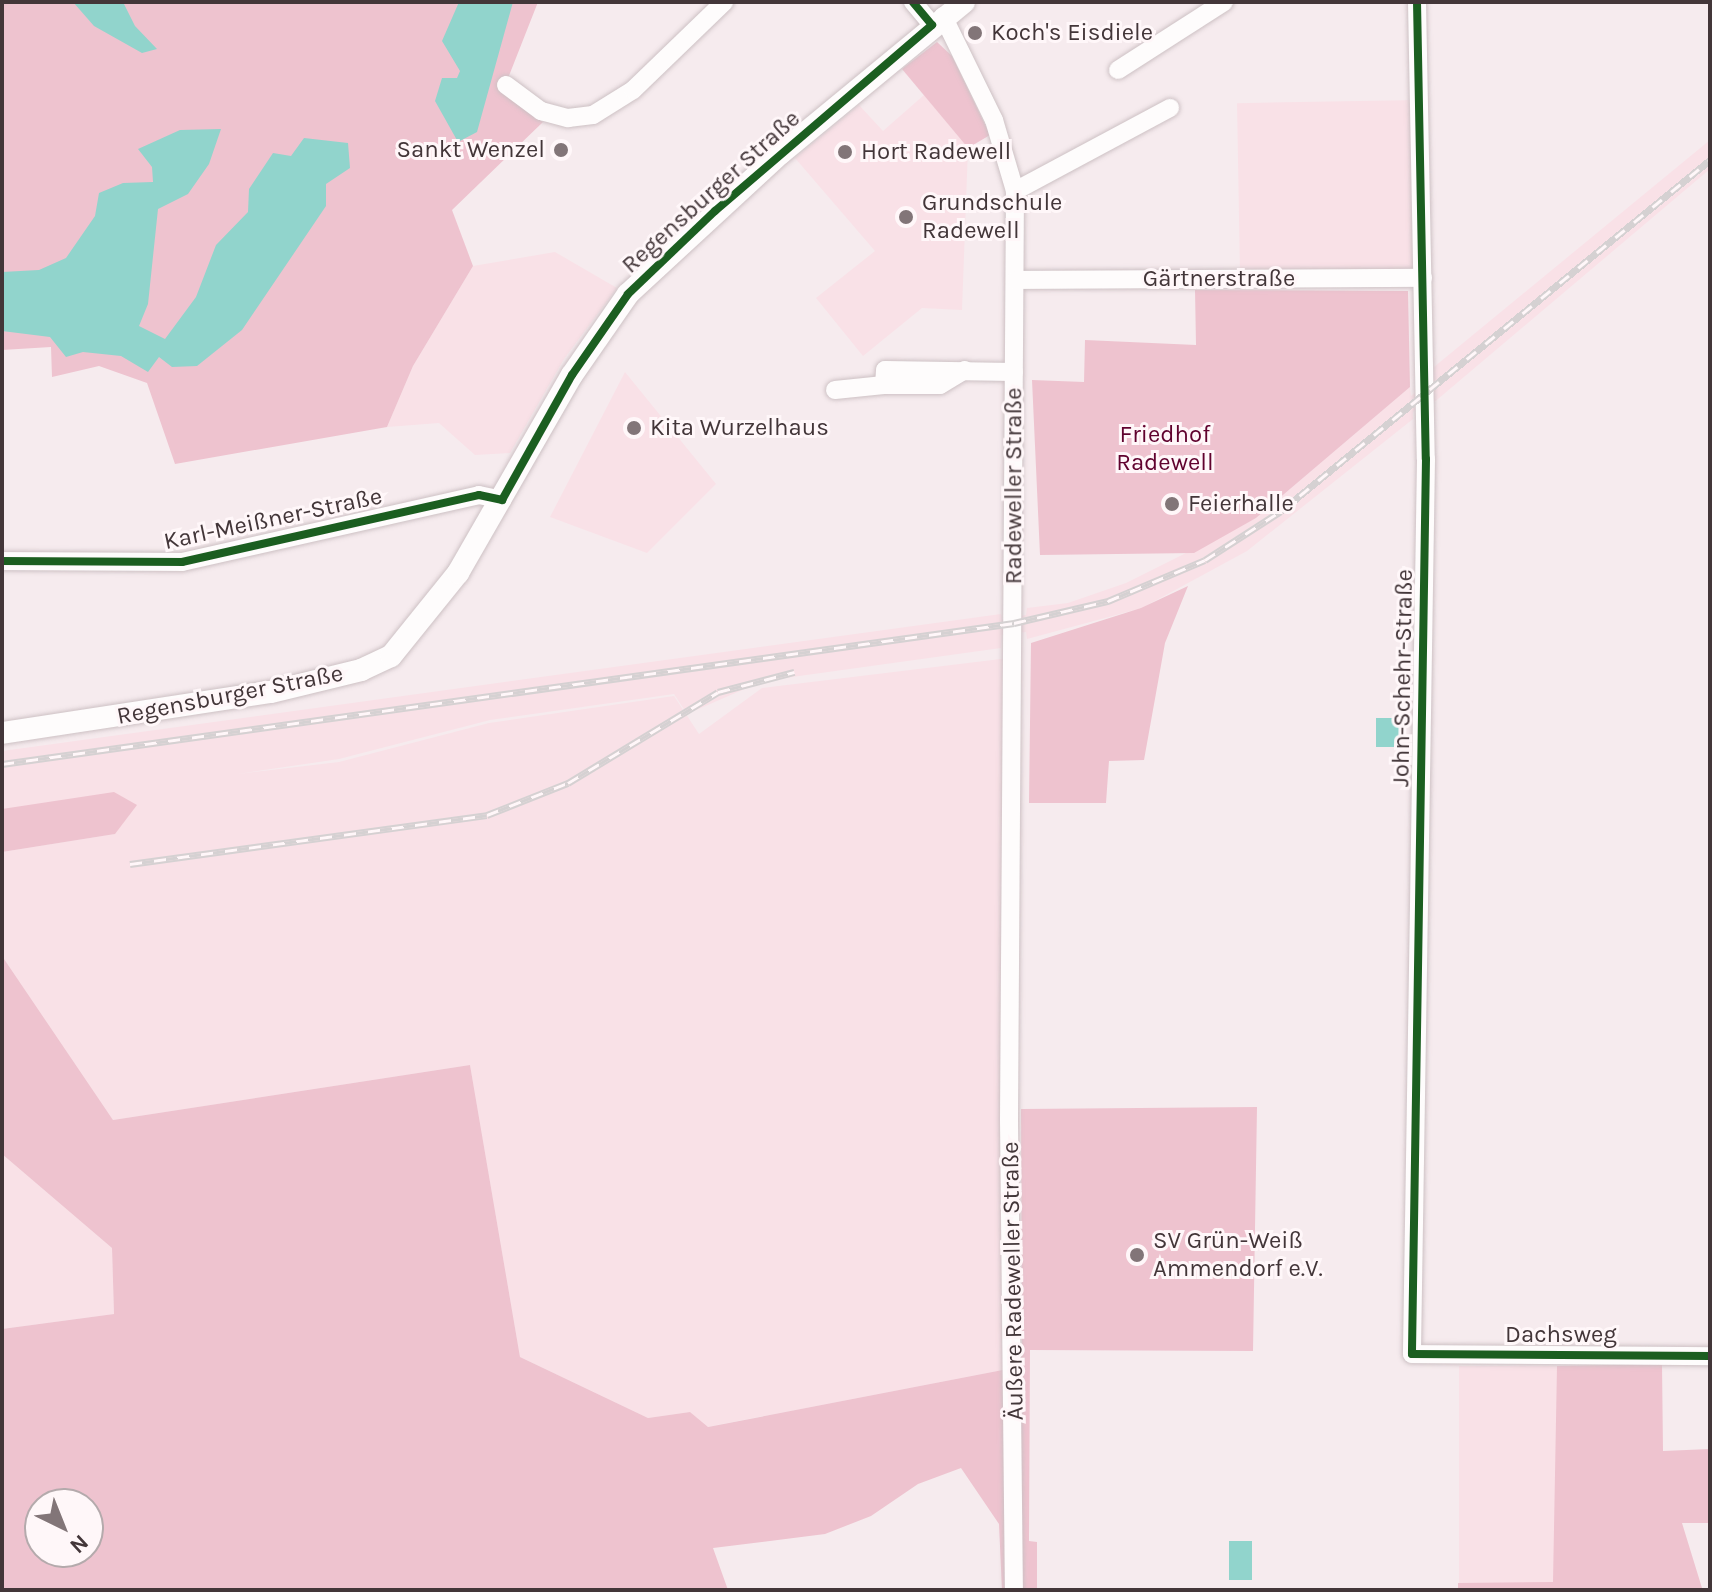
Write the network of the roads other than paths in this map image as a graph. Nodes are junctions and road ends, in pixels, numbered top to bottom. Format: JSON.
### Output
{"nodes":[{"id":1,"x":724,"y":2,"type":"edge"},
{"id":2,"x":913,"y":2,"type":"edge"},
{"id":3,"x":964,"y":2,"type":"edge"},
{"id":4,"x":1224,"y":2,"type":"edge"},
{"id":5,"x":1417,"y":2,"type":"edge"},
{"id":6,"x":937,"y":20,"type":"junction"},
{"id":7,"x":1118,"y":70,"type":"dead end"},
{"id":8,"x":506,"y":85,"type":"dead end"},
{"id":9,"x":1170,"y":108,"type":"dead end"},
{"id":10,"x":1015,"y":191,"type":"junction"},
{"id":11,"x":1423,"y":278,"type":"junction"},
{"id":12,"x":1016,"y":280,"type":"junction"},
{"id":13,"x":1014,"y":372,"type":"junction"},
{"id":14,"x":835,"y":390,"type":"dead end"},
{"id":15,"x":502,"y":500,"type":"junction"},
{"id":16,"x":2,"y":561,"type":"edge"},
{"id":17,"x":2,"y":733,"type":"edge"},
{"id":18,"x":1011,"y":972,"type":"joint"},
{"id":19,"x":1412,"y":1354,"type":"joint"},
{"id":20,"x":1710,"y":1356,"type":"edge"},
{"id":21,"x":1014,"y":1590,"type":"edge"}],
"edges":[{"from":1,"to":8,"type":"street"},
{"from":2,"to":6,"type":"street","name":"Radeweller Straße"},
{"from":3,"to":6,"type":"main road","name":"Regensburger Straße"},
{"from":4,"to":7,"type":"street"},
{"from":5,"to":11,"type":"street","name":"John-Schehr-Straße"},
{"from":6,"to":10,"type":"street","name":"Radeweller Straße"},
{"from":6,"to":15,"type":"main road","name":"Regensburger Straße"},
{"from":9,"to":10,"type":"street"},
{"from":10,"to":12,"type":"street","name":"Radeweller Straße"},
{"from":11,"to":12,"type":"street","name":"Gärtnerstraße"},
{"from":11,"to":19,"type":"street","name":"John-Schehr-Straße"},
{"from":12,"to":13,"type":"street","name":"Radeweller Straße"},
{"from":13,"to":14,"type":"street"},
{"from":13,"to":18,"type":"street","name":"Radeweller Straße"},
{"from":15,"to":16,"type":"street","name":"Karl-Meißner-Straße"},
{"from":15,"to":17,"type":"main road","name":"Regensburger Straße"},
{"from":18,"to":21,"type":"street","name":"Äußere Radeweller Straße"},
{"from":19,"to":20,"type":"street","name":"Dachsweg"}]}
